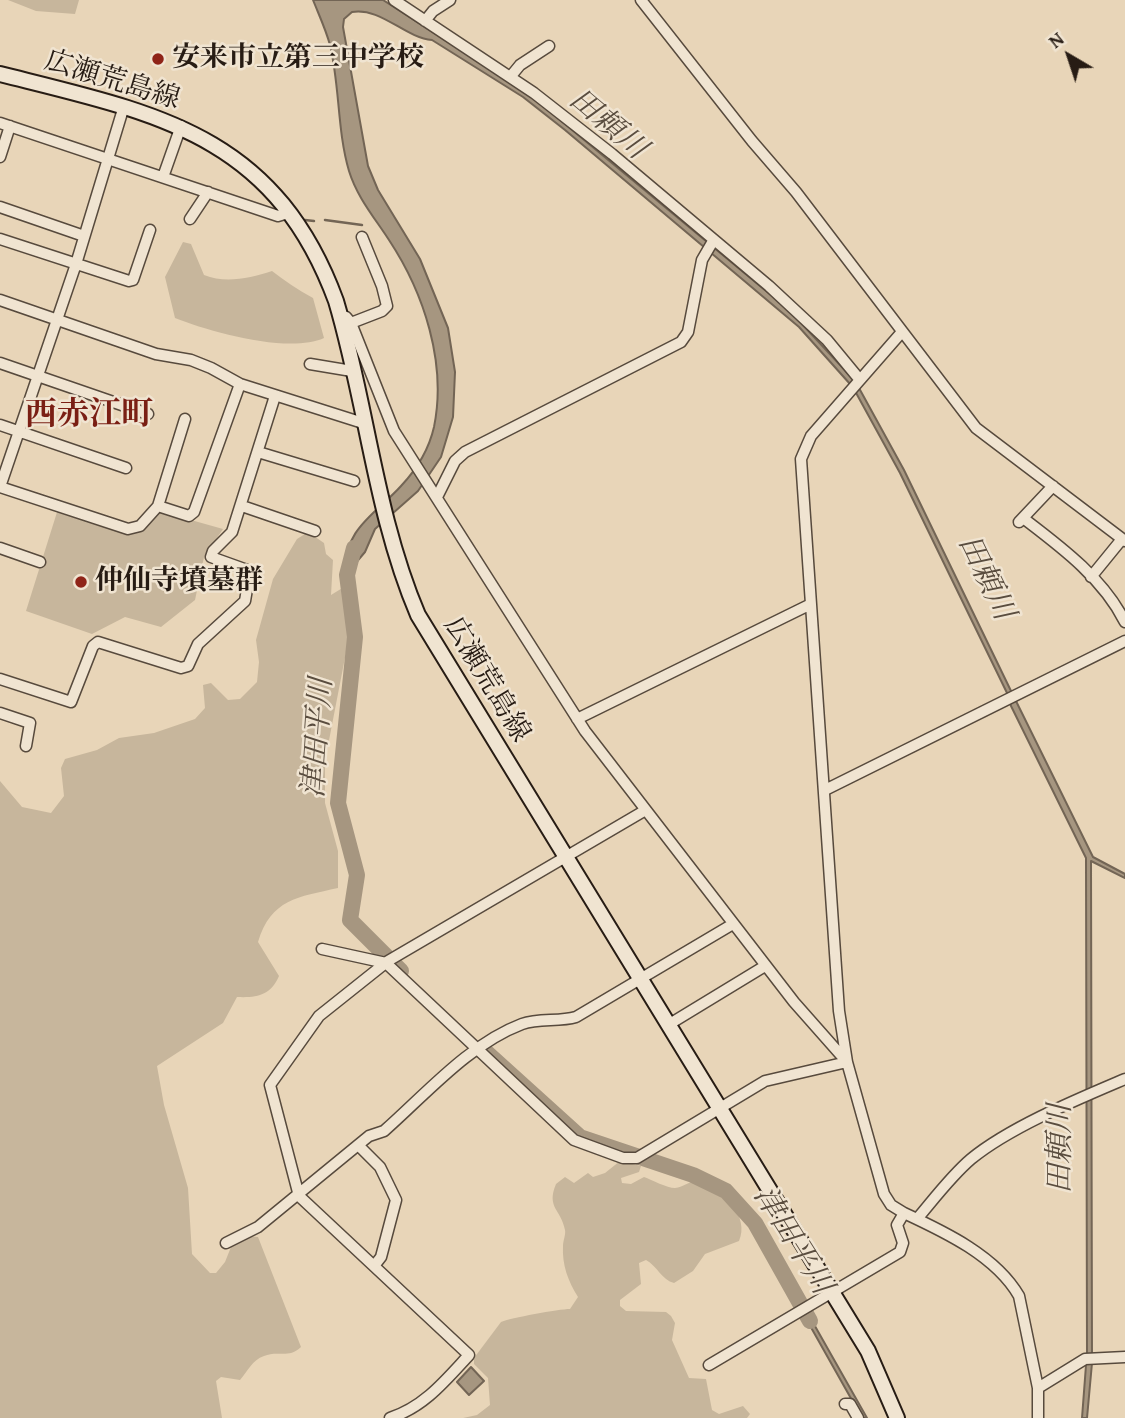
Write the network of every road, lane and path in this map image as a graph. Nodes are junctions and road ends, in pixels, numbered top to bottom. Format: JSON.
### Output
{"nodes":[{"id":1,"x":394,"y":0,"type":"edge"},
{"id":2,"x":450,"y":0,"type":"edge"},
{"id":3,"x":641,"y":0,"type":"edge"},
{"id":4,"x":425,"y":21,"type":"junction"},
{"id":5,"x":549,"y":46,"type":"dead end"},
{"id":6,"x":0,"y":75,"type":"edge"},
{"id":7,"x":511,"y":76,"type":"junction"},
{"id":8,"x":124,"y":107,"type":"junction"},
{"id":9,"x":5,"y":124,"type":"edge"},
{"id":10,"x":181,"y":126,"type":"junction"},
{"id":11,"x":0,"y":157,"type":"edge"},
{"id":12,"x":108,"y":161,"type":"junction"},
{"id":13,"x":163,"y":177,"type":"junction"},
{"id":14,"x":208,"y":192,"type":"junction"},
{"id":15,"x":0,"y":207,"type":"edge"},
{"id":16,"x":289,"y":213,"type":"junction"},
{"id":17,"x":190,"y":219,"type":"dead end"},
{"id":18,"x":150,"y":230,"type":"dead end"},
{"id":19,"x":84,"y":236,"type":"junction"},
{"id":20,"x":362,"y":237,"type":"dead end"},
{"id":21,"x":0,"y":239,"type":"edge"},
{"id":22,"x":711,"y":245,"type":"junction"},
{"id":23,"x":76,"y":264,"type":"junction"},
{"id":24,"x":0,"y":300,"type":"edge"},
{"id":25,"x":57,"y":319,"type":"junction"},
{"id":26,"x":346,"y":320,"type":"junction"},
{"id":27,"x":901,"y":333,"type":"junction"},
{"id":28,"x":0,"y":363,"type":"edge"},
{"id":29,"x":310,"y":364,"type":"dead end"},
{"id":30,"x":352,"y":371,"type":"junction"},
{"id":31,"x":37,"y":376,"type":"junction"},
{"id":32,"x":859,"y":382,"type":"junction"},
{"id":33,"x":240,"y":384,"type":"junction"},
{"id":34,"x":275,"y":396,"type":"junction"},
{"id":35,"x":148,"y":414,"type":"dead end"},
{"id":36,"x":185,"y":419,"type":"dead end"},
{"id":37,"x":363,"y":422,"type":"junction"},
{"id":38,"x":0,"y":425,"type":"edge"},
{"id":39,"x":18,"y":432,"type":"junction"},
{"id":40,"x":258,"y":452,"type":"junction"},
{"id":41,"x":126,"y":468,"type":"dead end"},
{"id":42,"x":354,"y":481,"type":"dead end"},
{"id":43,"x":1053,"y":486,"type":"junction"},
{"id":44,"x":0,"y":487,"type":"edge"},
{"id":45,"x":437,"y":497,"type":"junction"},
{"id":46,"x":158,"y":506,"type":"junction"},
{"id":47,"x":242,"y":506,"type":"junction"},
{"id":48,"x":315,"y":531,"type":"dead end"},
{"id":49,"x":1124,"y":540,"type":"edge"},
{"id":50,"x":0,"y":548,"type":"edge"},
{"id":51,"x":40,"y":562,"type":"dead end"},
{"id":52,"x":1091,"y":577,"type":"junction"},
{"id":53,"x":811,"y":604,"type":"junction"},
{"id":54,"x":1125,"y":622,"type":"edge"},
{"id":55,"x":1125,"y":641,"type":"edge"},
{"id":56,"x":0,"y":679,"type":"edge"},
{"id":57,"x":0,"y":713,"type":"edge"},
{"id":58,"x":577,"y":719,"type":"junction"},
{"id":59,"x":26,"y":746,"type":"dead end"},
{"id":60,"x":825,"y":790,"type":"junction"},
{"id":61,"x":645,"y":811,"type":"junction"},
{"id":62,"x":564,"y":857,"type":"junction"},
{"id":63,"x":733,"y":924,"type":"junction"},
{"id":64,"x":322,"y":949,"type":"dead end"},
{"id":65,"x":389,"y":961,"type":"junction"},
{"id":66,"x":765,"y":966,"type":"junction"},
{"id":67,"x":639,"y":979,"type":"junction"},
{"id":68,"x":668,"y":1024,"type":"junction"},
{"id":69,"x":481,"y":1047,"type":"junction"},
{"id":70,"x":847,"y":1062,"type":"junction"},
{"id":71,"x":1125,"y":1079,"type":"edge"},
{"id":72,"x":719,"y":1108,"type":"junction"},
{"id":73,"x":358,"y":1144,"type":"junction"},
{"id":74,"x":299,"y":1196,"type":"junction"},
{"id":75,"x":904,"y":1213,"type":"junction"},
{"id":76,"x":917,"y":1219,"type":"junction"},
{"id":77,"x":226,"y":1243,"type":"dead end"},
{"id":78,"x":374,"y":1266,"type":"junction"},
{"id":79,"x":831,"y":1293,"type":"junction"},
{"id":80,"x":1125,"y":1357,"type":"edge"},
{"id":81,"x":709,"y":1365,"type":"dead end"},
{"id":82,"x":1038,"y":1388,"type":"junction"},
{"id":83,"x":845,"y":1404,"type":"dead end"},
{"id":84,"x":390,"y":1418,"type":"edge"},
{"id":85,"x":858,"y":1418,"type":"edge"},
{"id":86,"x":898,"y":1418,"type":"edge"},
{"id":87,"x":1038,"y":1418,"type":"edge"}],
"edges":[{"from":1,"to":4,"type":"street"},
{"from":2,"to":4,"type":"street"},
{"from":3,"to":27,"type":"street"},
{"from":4,"to":7,"type":"street"},
{"from":5,"to":7,"type":"street"},
{"from":6,"to":8,"type":"main road","name":"広瀬荒島線"},
{"from":7,"to":22,"type":"street"},
{"from":8,"to":10,"type":"main road","name":"広瀬荒島線"},
{"from":8,"to":12,"type":"street"},
{"from":9,"to":11,"type":"street"},
{"from":9,"to":12,"type":"street"},
{"from":10,"to":13,"type":"street"},
{"from":10,"to":16,"type":"main road","name":"広瀬荒島線"},
{"from":12,"to":13,"type":"street"},
{"from":12,"to":19,"type":"street"},
{"from":13,"to":14,"type":"street"},
{"from":14,"to":16,"type":"street"},
{"from":14,"to":17,"type":"street"},
{"from":15,"to":19,"type":"street"},
{"from":16,"to":26,"type":"main road","name":"広瀬荒島線"},
{"from":18,"to":23,"type":"street"},
{"from":19,"to":23,"type":"street"},
{"from":20,"to":26,"type":"street"},
{"from":21,"to":23,"type":"street"},
{"from":22,"to":32,"type":"street"},
{"from":22,"to":45,"type":"street"},
{"from":23,"to":25,"type":"street"},
{"from":24,"to":25,"type":"street"},
{"from":25,"to":31,"type":"street"},
{"from":25,"to":33,"type":"street"},
{"from":26,"to":30,"type":"main road","name":"広瀬荒島線"},
{"from":26,"to":45,"type":"street"},
{"from":27,"to":32,"type":"street"},
{"from":27,"to":43,"type":"street"},
{"from":28,"to":31,"type":"street"},
{"from":29,"to":30,"type":"street"},
{"from":30,"to":37,"type":"main road","name":"広瀬荒島線"},
{"from":31,"to":35,"type":"street"},
{"from":31,"to":39,"type":"street"},
{"from":32,"to":53,"type":"street"},
{"from":33,"to":34,"type":"street"},
{"from":33,"to":46,"type":"street"},
{"from":34,"to":37,"type":"street"},
{"from":34,"to":40,"type":"street"},
{"from":36,"to":46,"type":"street"},
{"from":37,"to":62,"type":"main road","name":"広瀬荒島線"},
{"from":38,"to":39,"type":"street"},
{"from":39,"to":41,"type":"street"},
{"from":39,"to":44,"type":"street"},
{"from":40,"to":42,"type":"street"},
{"from":40,"to":47,"type":"street"},
{"from":43,"to":49,"type":"street"},
{"from":43,"to":52,"type":"street"},
{"from":44,"to":46,"type":"street"},
{"from":45,"to":58,"type":"street"},
{"from":47,"to":48,"type":"street"},
{"from":47,"to":56,"type":"street"},
{"from":49,"to":52,"type":"street"},
{"from":50,"to":51,"type":"street"},
{"from":52,"to":54,"type":"street"},
{"from":53,"to":58,"type":"street"},
{"from":53,"to":60,"type":"street"},
{"from":55,"to":60,"type":"street"},
{"from":57,"to":59,"type":"street"},
{"from":58,"to":61,"type":"street"},
{"from":60,"to":70,"type":"street"},
{"from":61,"to":62,"type":"street"},
{"from":61,"to":63,"type":"street"},
{"from":62,"to":65,"type":"street"},
{"from":62,"to":67,"type":"main road","name":"広瀬荒島線"},
{"from":63,"to":66,"type":"street"},
{"from":63,"to":67,"type":"street"},
{"from":64,"to":65,"type":"street"},
{"from":65,"to":69,"type":"street"},
{"from":65,"to":74,"type":"street"},
{"from":66,"to":68,"type":"street"},
{"from":66,"to":70,"type":"street"},
{"from":67,"to":68,"type":"main road","name":"広瀬荒島線"},
{"from":67,"to":69,"type":"street"},
{"from":68,"to":72,"type":"main road","name":"広瀬荒島線"},
{"from":69,"to":72,"type":"street"},
{"from":69,"to":73,"type":"street"},
{"from":70,"to":72,"type":"street"},
{"from":70,"to":75,"type":"street"},
{"from":71,"to":76,"type":"street"},
{"from":72,"to":79,"type":"main road","name":"広瀬荒島線"},
{"from":73,"to":74,"type":"street"},
{"from":73,"to":78,"type":"street"},
{"from":74,"to":77,"type":"street"},
{"from":74,"to":78,"type":"street"},
{"from":75,"to":76,"type":"street"},
{"from":75,"to":79,"type":"street"},
{"from":76,"to":82,"type":"street"},
{"from":78,"to":84,"type":"street"},
{"from":79,"to":81,"type":"street"},
{"from":79,"to":86,"type":"main road","name":"広瀬荒島線"},
{"from":80,"to":82,"type":"street"},
{"from":82,"to":87,"type":"street"},
{"from":83,"to":85,"type":"street"}]}
